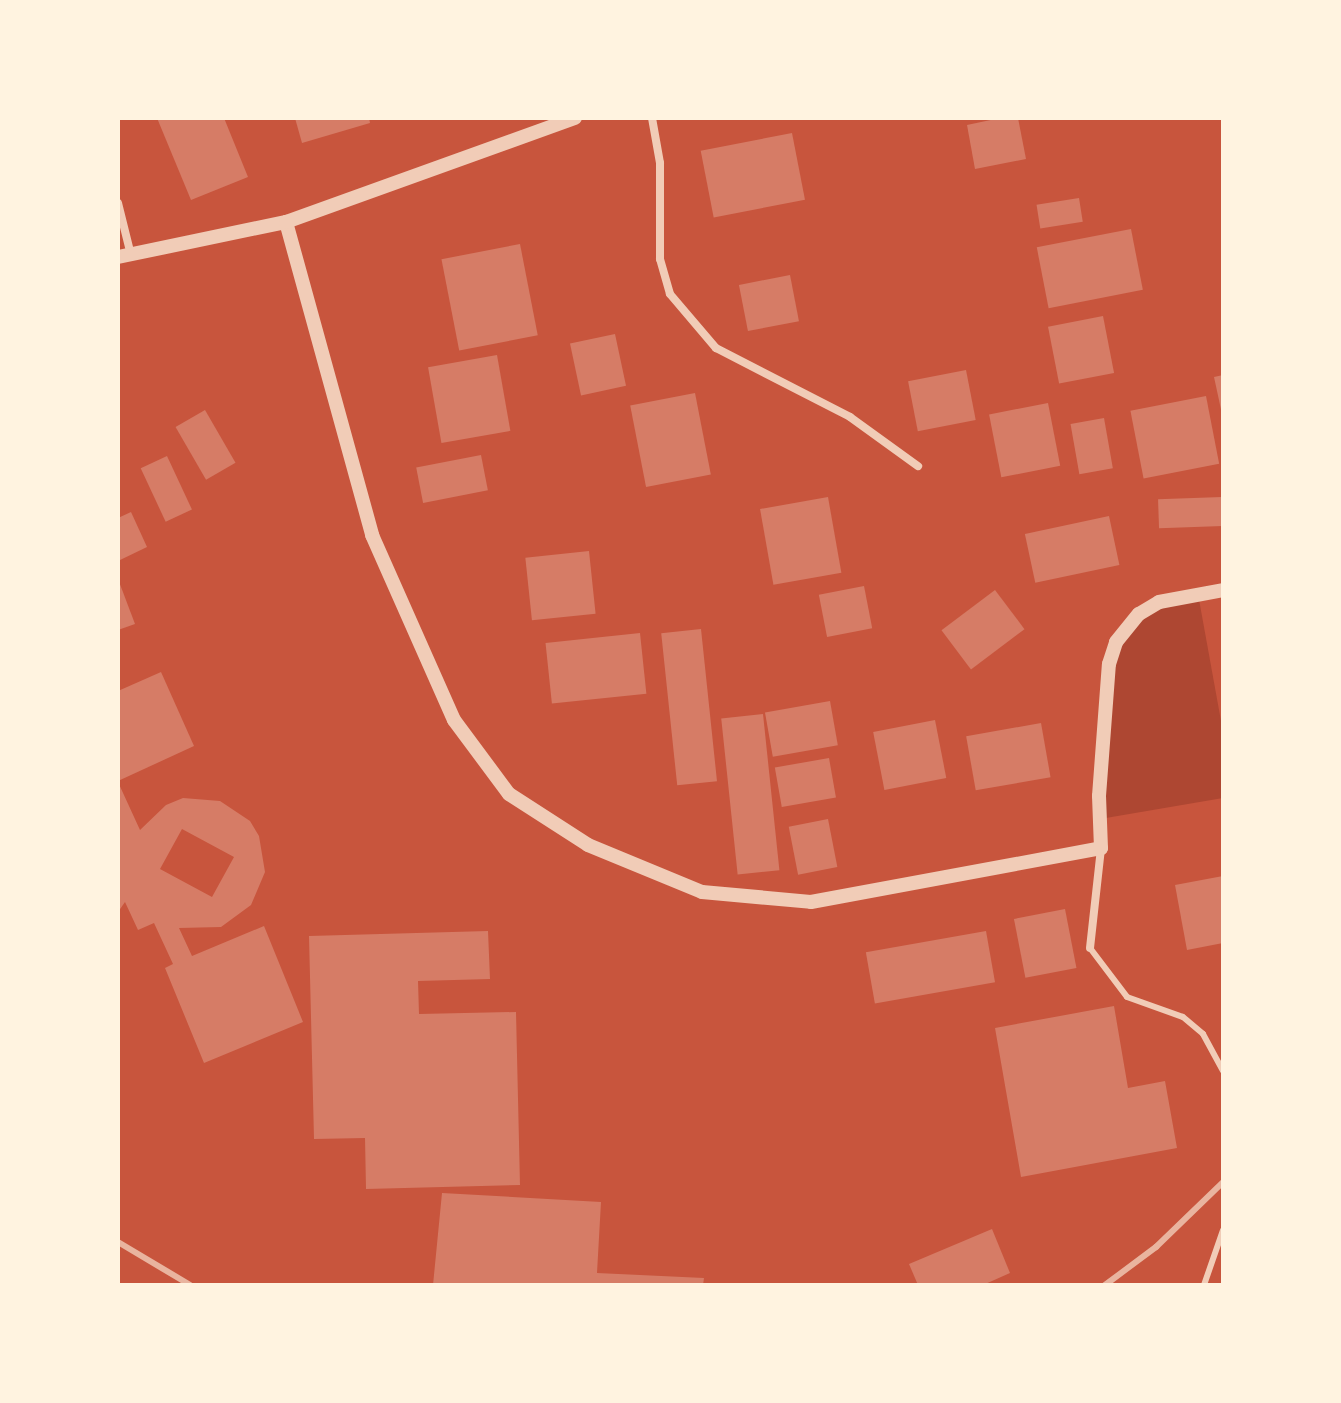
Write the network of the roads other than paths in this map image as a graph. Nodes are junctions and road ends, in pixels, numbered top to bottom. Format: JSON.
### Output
{"nodes":[{"id":1,"x":575,"y":118,"type":"edge"},
{"id":2,"x":652,"y":118,"type":"edge"},
{"id":3,"x":118,"y":203,"type":"edge"},
{"id":4,"x":286,"y":222,"type":"junction"},
{"id":5,"x":124,"y":256,"type":"edge"},
{"id":6,"x":918,"y":466,"type":"dead end"},
{"id":7,"x":1223,"y":590,"type":"edge"},
{"id":8,"x":1101,"y":848,"type":"junction"},
{"id":9,"x":1090,"y":948,"type":"joint"},
{"id":10,"x":1223,"y":1071,"type":"edge"},
{"id":11,"x":1223,"y":1230,"type":"edge"},
{"id":12,"x":1204,"y":1285,"type":"edge"}],
"edges":[{"from":1,"to":4,"type":"street"},
{"from":2,"to":6,"type":"street"},
{"from":3,"to":5,"type":"street"},
{"from":4,"to":5,"type":"street"},
{"from":4,"to":8,"type":"street"},
{"from":7,"to":8,"type":"street"},
{"from":8,"to":9,"type":"street"},
{"from":9,"to":10,"type":"lane"},
{"from":11,"to":12,"type":"lane"}]}
